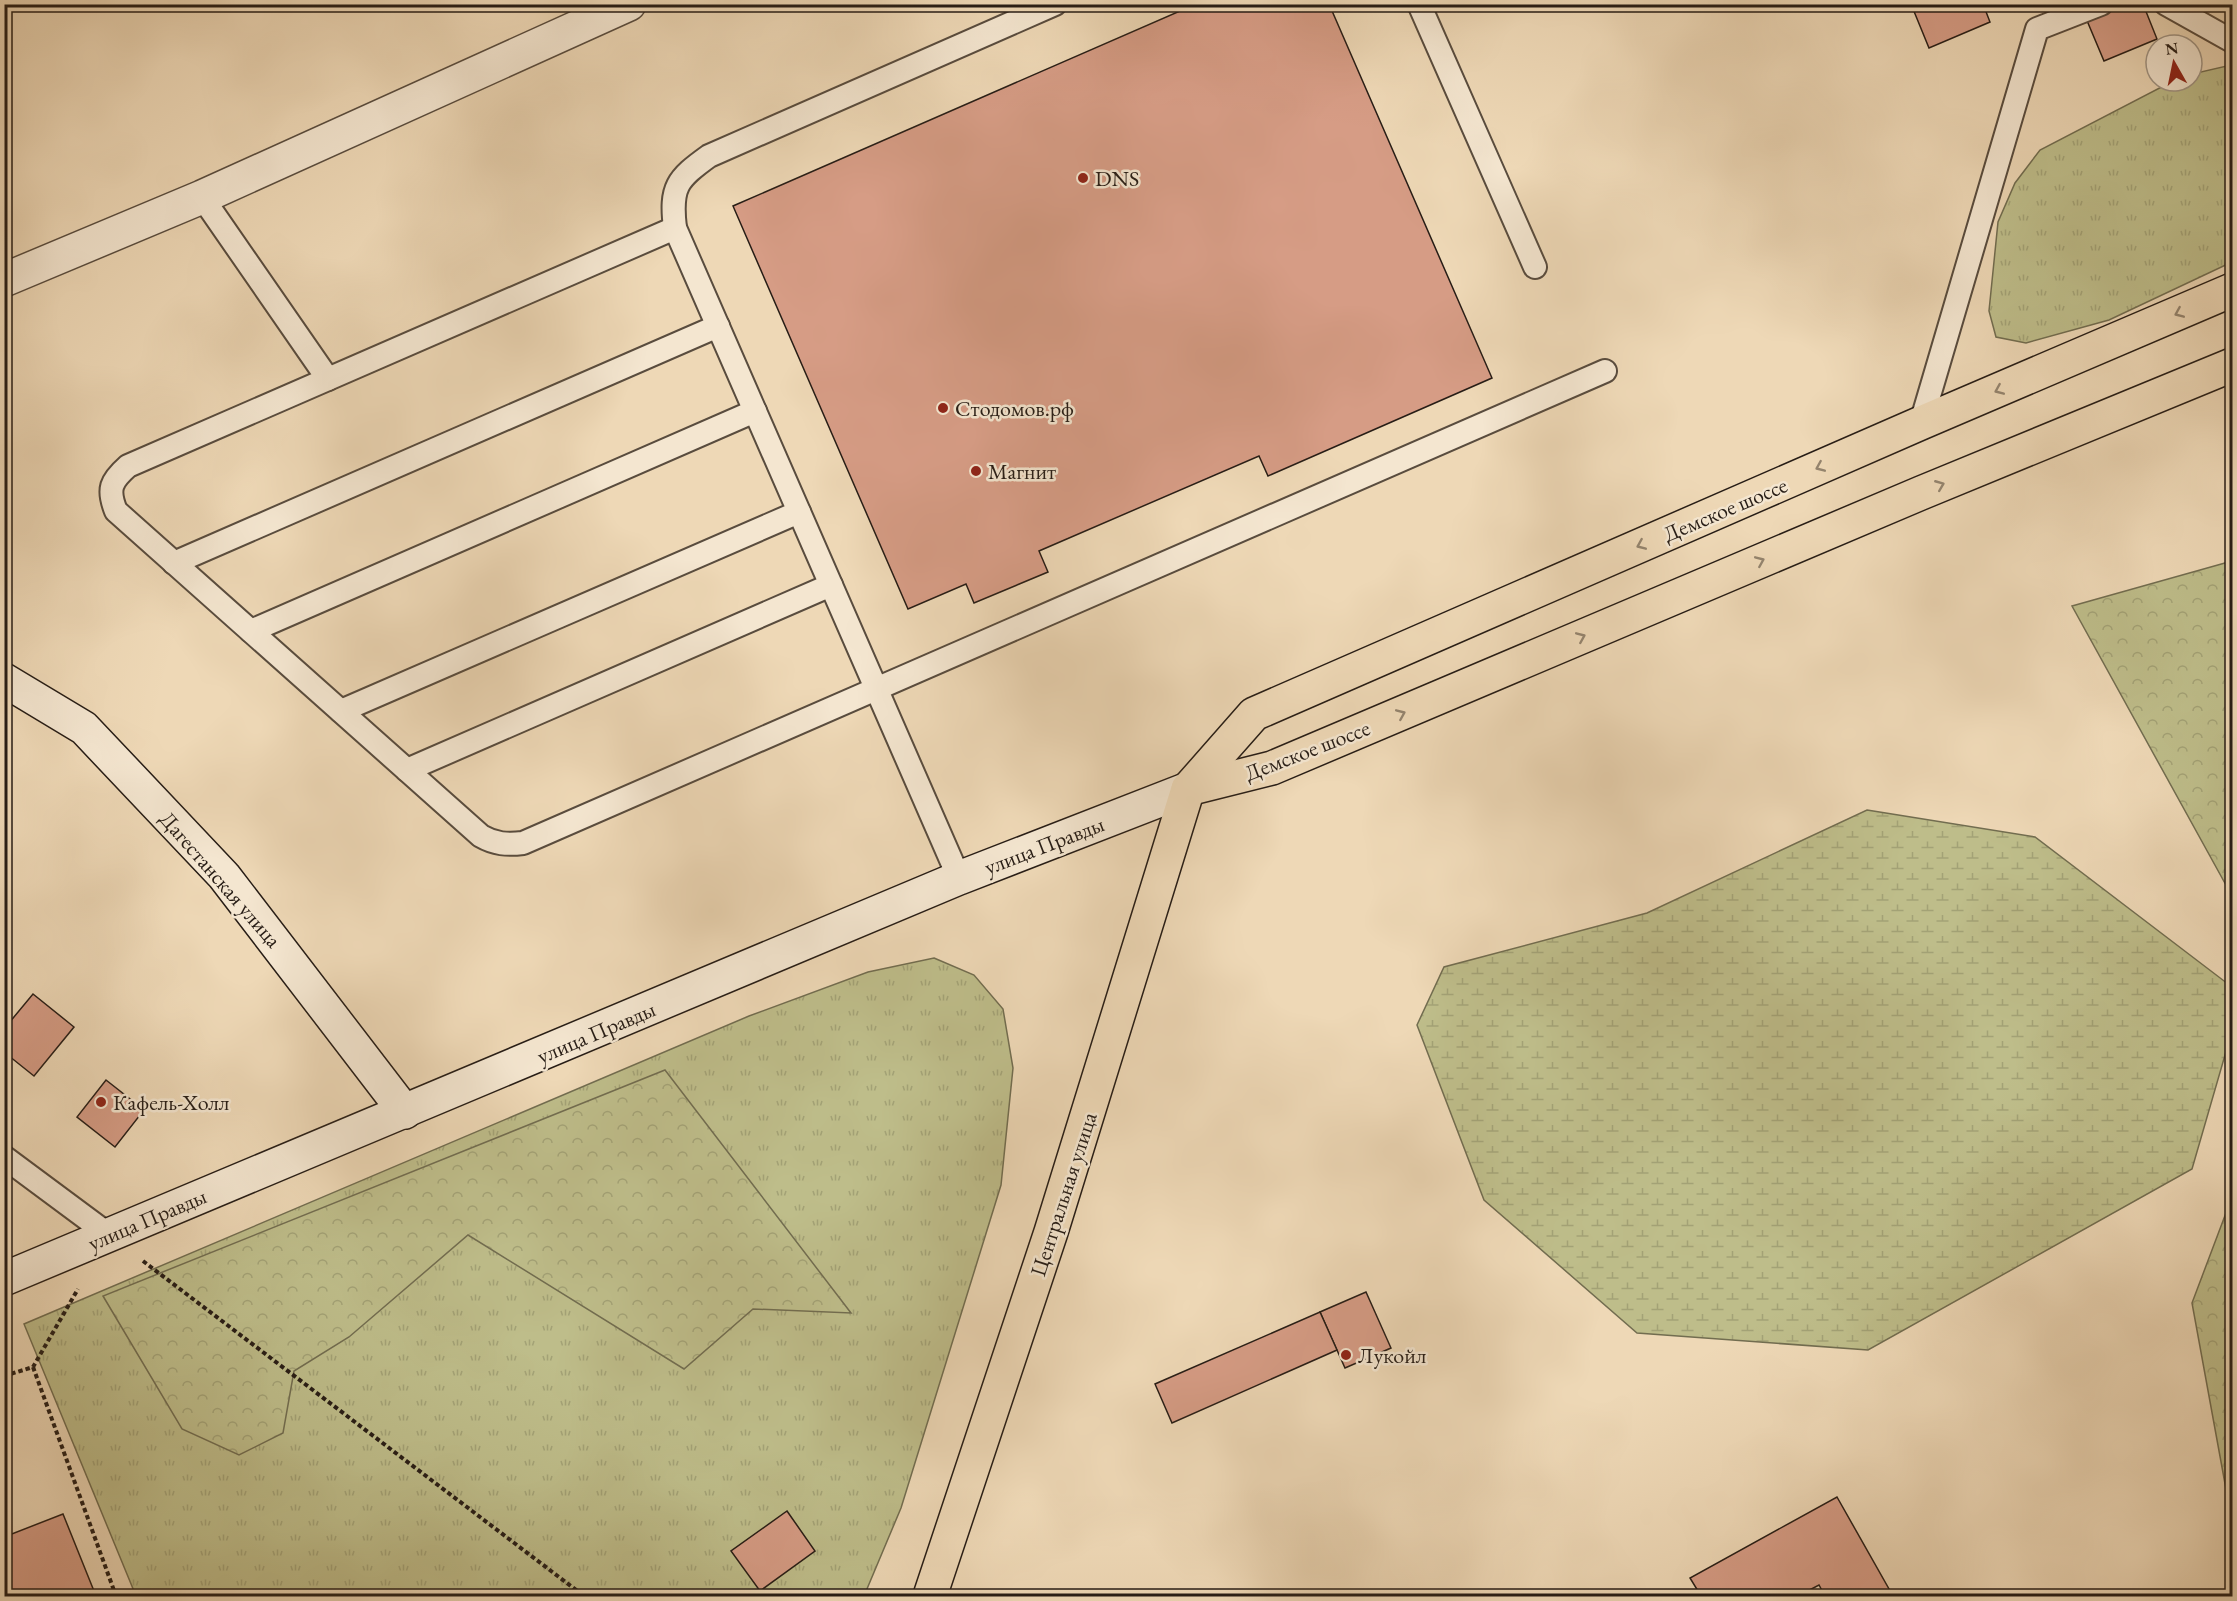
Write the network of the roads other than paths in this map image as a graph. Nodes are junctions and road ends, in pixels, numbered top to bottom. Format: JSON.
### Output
{"nodes":[{"id":1,"x":629,"y":4,"type":"edge"},
{"id":2,"x":1055,"y":4,"type":"edge"},
{"id":3,"x":1419,"y":4,"type":"edge"},
{"id":4,"x":2101,"y":4,"type":"edge"},
{"id":5,"x":2166,"y":4,"type":"edge"},
{"id":6,"x":2232,"y":41,"type":"edge"},
{"id":7,"x":202,"y":197,"type":"junction"},
{"id":8,"x":675,"y":228,"type":"junction"},
{"id":9,"x":1535,"y":267,"type":"dead end"},
{"id":10,"x":4,"y":280,"type":"edge"},
{"id":11,"x":2232,"y":290,"type":"edge"},
{"id":12,"x":718,"y":326,"type":"junction"},
{"id":13,"x":2232,"y":365,"type":"edge"},
{"id":14,"x":1605,"y":371,"type":"dead end"},
{"id":15,"x":328,"y":379,"type":"junction"},
{"id":16,"x":755,"y":411,"type":"junction"},
{"id":17,"x":1921,"y":423,"type":"junction"},
{"id":18,"x":799,"y":512,"type":"junction"},
{"id":19,"x":174,"y":563,"type":"junction"},
{"id":20,"x":831,"y":585,"type":"junction"},
{"id":21,"x":251,"y":631,"type":"junction"},
{"id":22,"x":4,"y":680,"type":"edge"},
{"id":23,"x":876,"y":688,"type":"junction"},
{"id":24,"x":341,"y":711,"type":"junction"},
{"id":25,"x":407,"y":770,"type":"junction"},
{"id":26,"x":1188,"y":789,"type":"junction"},
{"id":27,"x":959,"y":878,"type":"junction"},
{"id":28,"x":405,"y":1112,"type":"junction"},
{"id":29,"x":4,"y":1156,"type":"edge"},
{"id":30,"x":109,"y":1235,"type":"junction"},
{"id":31,"x":4,"y":1279,"type":"edge"},
{"id":32,"x":930,"y":1596,"type":"edge"}],
"edges":[{"from":1,"to":7,"type":"main road"},
{"from":2,"to":8,"type":"lane"},
{"from":3,"to":9,"type":"lane"},
{"from":4,"to":17,"type":"lane"},
{"from":5,"to":6,"type":"lane"},
{"from":7,"to":10,"type":"main road"},
{"from":7,"to":15,"type":"lane"},
{"from":8,"to":12,"type":"lane"},
{"from":8,"to":15,"type":"lane"},
{"from":11,"to":17,"type":"main road","name":"Демское шоссе","one_way":true},
{"from":12,"to":16,"type":"lane"},
{"from":12,"to":19,"type":"lane"},
{"from":26,"to":13,"type":"main road","name":"Демское шоссе","one_way":true},
{"from":14,"to":23,"type":"lane"},
{"from":15,"to":19,"type":"lane"},
{"from":16,"to":18,"type":"lane"},
{"from":16,"to":21,"type":"lane"},
{"from":17,"to":26,"type":"main road","name":"Демское шоссе","one_way":true},
{"from":18,"to":20,"type":"lane"},
{"from":18,"to":24,"type":"lane"},
{"from":19,"to":21,"type":"lane"},
{"from":20,"to":23,"type":"lane"},
{"from":20,"to":25,"type":"lane"},
{"from":21,"to":24,"type":"lane"},
{"from":22,"to":28,"type":"main road","name":"Дагестанская улица"},
{"from":23,"to":25,"type":"lane"},
{"from":23,"to":27,"type":"lane"},
{"from":24,"to":25,"type":"lane"},
{"from":26,"to":27,"type":"main road","name":"улица Правды"},
{"from":26,"to":32,"type":"main road","name":"Центральная улица"},
{"from":27,"to":28,"type":"main road","name":"улица Правды"},
{"from":28,"to":30,"type":"main road","name":"улица Правды"},
{"from":29,"to":30,"type":"lane"},
{"from":30,"to":31,"type":"main road","name":"улица Правды"}]}
